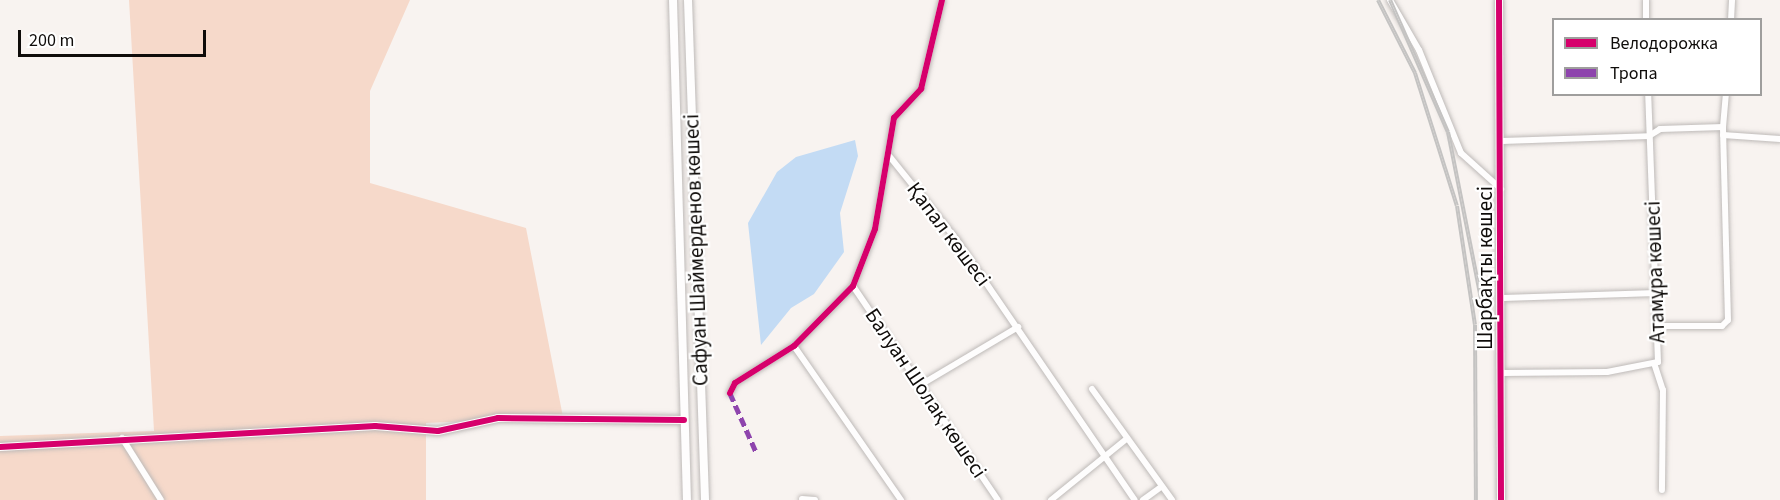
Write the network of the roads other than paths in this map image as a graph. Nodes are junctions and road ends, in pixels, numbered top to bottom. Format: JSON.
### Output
{"nodes":[{"id":1,"x":673,"y":0,"type":"edge"},
{"id":2,"x":688,"y":0,"type":"edge"},
{"id":3,"x":942,"y":0,"type":"edge"},
{"id":4,"x":1390,"y":0,"type":"edge"},
{"id":5,"x":1499,"y":0,"type":"edge"},
{"id":6,"x":1646,"y":0,"type":"edge"},
{"id":7,"x":1732,"y":0,"type":"edge"},
{"id":8,"x":1646,"y":18,"type":"edge"},
{"id":9,"x":1731,"y":18,"type":"edge"},
{"id":10,"x":1648,"y":96,"type":"edge"},
{"id":11,"x":1726,"y":96,"type":"edge"},
{"id":12,"x":1723,"y":127,"type":"junction"},
{"id":13,"x":1723,"y":135,"type":"junction"},
{"id":14,"x":1649,"y":136,"type":"junction"},
{"id":15,"x":1780,"y":139,"type":"edge"},
{"id":16,"x":1502,"y":141,"type":"junction"},
{"id":17,"x":890,"y":157,"type":"junction"},
{"id":18,"x":1501,"y":189,"type":"junction"},
{"id":19,"x":853,"y":286,"type":"junction"},
{"id":20,"x":1656,"y":293,"type":"junction"},
{"id":21,"x":1503,"y":298,"type":"junction"},
{"id":22,"x":1658,"y":326,"type":"junction"},
{"id":23,"x":1018,"y":327,"type":"junction"},
{"id":24,"x":794,"y":346,"type":"junction"},
{"id":25,"x":1655,"y":366,"type":"junction"},
{"id":26,"x":1501,"y":373,"type":"junction"},
{"id":27,"x":922,"y":384,"type":"junction"},
{"id":28,"x":1092,"y":388,"type":"dead end"},
{"id":29,"x":730,"y":393,"type":"dead end"},
{"id":30,"x":684,"y":420,"type":"junction"},
{"id":31,"x":122,"y":438,"type":"junction"},
{"id":32,"x":1125,"y":440,"type":"junction"},
{"id":33,"x":0,"y":447,"type":"edge"},
{"id":34,"x":1106,"y":456,"type":"junction"},
{"id":35,"x":1161,"y":487,"type":"junction"},
{"id":36,"x":1662,"y":490,"type":"dead end"},
{"id":37,"x":802,"y":499,"type":"edge"},
{"id":38,"x":161,"y":500,"type":"edge"},
{"id":39,"x":687,"y":500,"type":"edge"},
{"id":40,"x":705,"y":500,"type":"edge"},
{"id":41,"x":815,"y":500,"type":"edge"},
{"id":42,"x":901,"y":500,"type":"edge"},
{"id":43,"x":998,"y":500,"type":"edge"},
{"id":44,"x":1051,"y":500,"type":"edge"},
{"id":45,"x":1135,"y":500,"type":"edge"},
{"id":46,"x":1143,"y":500,"type":"edge"},
{"id":47,"x":1172,"y":500,"type":"edge"},
{"id":48,"x":1501,"y":500,"type":"edge"}],
"edges":[{"from":1,"to":30,"type":"street","name":"Сафуан Шаймерденов көшесі"},
{"from":2,"to":40,"type":"street","name":"Сафуан Шаймерденов көшесі"},
{"from":3,"to":17,"type":"street"},
{"from":4,"to":18,"type":"street"},
{"from":5,"to":16,"type":"street","name":"Шарбақты көшесі"},
{"from":6,"to":8,"type":"street"},
{"from":7,"to":9,"type":"street"},
{"from":10,"to":14,"type":"street","name":"Атамұра көшесі"},
{"from":11,"to":12,"type":"street"},
{"from":12,"to":13,"type":"street"},
{"from":12,"to":14,"type":"street"},
{"from":13,"to":15,"type":"street"},
{"from":13,"to":22,"type":"street"},
{"from":14,"to":16,"type":"street"},
{"from":14,"to":20,"type":"street","name":"Атамұра көшесі"},
{"from":16,"to":18,"type":"street","name":"Шарбақты көшесі"},
{"from":17,"to":19,"type":"street","name":"Қапал көшесі"},
{"from":17,"to":23,"type":"street","name":"Қапал көшесі"},
{"from":18,"to":21,"type":"street","name":"Шарбақты көшесі"},
{"from":19,"to":24,"type":"street","name":"Қапал көшесі"},
{"from":19,"to":27,"type":"street","name":"Балуан Шолақ көшесі"},
{"from":20,"to":21,"type":"street"},
{"from":20,"to":22,"type":"street","name":"Атамұра көшесі"},
{"from":21,"to":26,"type":"street","name":"Шарбақты көшесі"},
{"from":22,"to":25,"type":"street","name":"Атамұра көшесі"},
{"from":23,"to":27,"type":"street"},
{"from":23,"to":34,"type":"street","name":"Қапал көшесі"},
{"from":24,"to":29,"type":"street","name":"Қапал көшесі"},
{"from":24,"to":42,"type":"street"},
{"from":25,"to":26,"type":"street","name":"Атамұра көшесі"},
{"from":25,"to":36,"type":"street"},
{"from":26,"to":48,"type":"street","name":"Шарбақты көшесі"},
{"from":27,"to":43,"type":"street","name":"Балуан Шолақ көшесі"},
{"from":28,"to":32,"type":"street"},
{"from":30,"to":31,"type":"street"},
{"from":30,"to":39,"type":"street","name":"Сафуан Шаймерденов көшесі"},
{"from":31,"to":33,"type":"street"},
{"from":31,"to":38,"type":"street"},
{"from":32,"to":34,"type":"street"},
{"from":32,"to":35,"type":"street"},
{"from":34,"to":44,"type":"street"},
{"from":34,"to":45,"type":"street","name":"Қапал көшесі"},
{"from":35,"to":46,"type":"street"},
{"from":35,"to":47,"type":"street"},
{"from":37,"to":41,"type":"street"}]}
